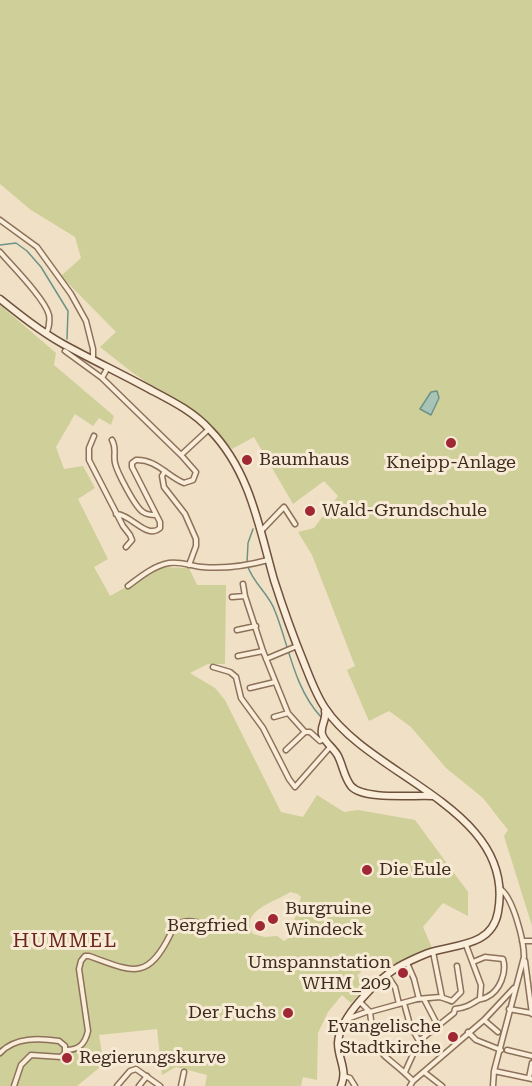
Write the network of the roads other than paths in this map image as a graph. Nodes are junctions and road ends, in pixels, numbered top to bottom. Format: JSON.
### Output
{"nodes":[{"id":1,"x":0,"y":220,"type":"edge"},
{"id":2,"x":0,"y":252,"type":"edge"},
{"id":3,"x":0,"y":299,"type":"edge"},
{"id":4,"x":46,"y":334,"type":"junction"},
{"id":5,"x":65,"y":351,"type":"dead end"},
{"id":6,"x":93,"y":359,"type":"junction"},
{"id":7,"x":108,"y":367,"type":"junction"},
{"id":8,"x":102,"y":378,"type":"junction"},
{"id":9,"x":209,"y":428,"type":"junction"},
{"id":10,"x":94,"y":436,"type":"dead end"},
{"id":11,"x":112,"y":440,"type":"dead end"},
{"id":12,"x":181,"y":455,"type":"junction"},
{"id":13,"x":165,"y":471,"type":"junction"},
{"id":14,"x":116,"y":514,"type":"junction"},
{"id":15,"x":156,"y":515,"type":"junction"},
{"id":16,"x":295,"y":524,"type":"dead end"},
{"id":17,"x":261,"y":531,"type":"junction"},
{"id":18,"x":126,"y":547,"type":"dead end"},
{"id":19,"x":268,"y":559,"type":"junction"},
{"id":20,"x":189,"y":565,"type":"junction"},
{"id":21,"x":243,"y":584,"type":"dead end"},
{"id":22,"x":128,"y":586,"type":"dead end"},
{"id":23,"x":244,"y":596,"type":"junction"},
{"id":24,"x":232,"y":597,"type":"dead end"},
{"id":25,"x":256,"y":627,"type":"junction"},
{"id":26,"x":237,"y":630,"type":"dead end"},
{"id":27,"x":297,"y":646,"type":"junction"},
{"id":28,"x":263,"y":651,"type":"junction"},
{"id":29,"x":238,"y":656,"type":"dead end"},
{"id":30,"x":266,"y":659,"type":"junction"},
{"id":31,"x":213,"y":667,"type":"dead end"},
{"id":32,"x":275,"y":682,"type":"junction"},
{"id":33,"x":250,"y":688,"type":"dead end"},
{"id":34,"x":325,"y":709,"type":"junction"},
{"id":35,"x":288,"y":713,"type":"junction"},
{"id":36,"x":274,"y":717,"type":"dead end"},
{"id":37,"x":334,"y":719,"type":"junction"},
{"id":38,"x":325,"y":721,"type":"junction"},
{"id":39,"x":305,"y":732,"type":"junction"},
{"id":40,"x":325,"y":739,"type":"junction"},
{"id":41,"x":331,"y":746,"type":"junction"},
{"id":42,"x":286,"y":750,"type":"dead end"},
{"id":43,"x":416,"y":783,"type":"junction"},
{"id":44,"x":413,"y":795,"type":"junction"},
{"id":45,"x":432,"y":796,"type":"junction"},
{"id":46,"x":499,"y":888,"type":"junction"},
{"id":47,"x":215,"y":927,"type":"dead end"},
{"id":48,"x":532,"y":940,"type":"edge"},
{"id":49,"x":522,"y":941,"type":"junction"},
{"id":50,"x":466,"y":945,"type":"junction"},
{"id":51,"x":433,"y":952,"type":"junction"},
{"id":52,"x":524,"y":957,"type":"junction"},
{"id":53,"x":473,"y":962,"type":"junction"},
{"id":54,"x":407,"y":963,"type":"junction"},
{"id":55,"x":457,"y":966,"type":"dead end"},
{"id":56,"x":387,"y":975,"type":"junction"},
{"id":57,"x":514,"y":988,"type":"junction"},
{"id":58,"x":442,"y":998,"type":"junction"},
{"id":59,"x":480,"y":998,"type":"junction"},
{"id":60,"x":422,"y":999,"type":"junction"},
{"id":61,"x":503,"y":999,"type":"junction"},
{"id":62,"x":452,"y":1001,"type":"junction"},
{"id":63,"x":360,"y":1002,"type":"junction"},
{"id":64,"x":402,"y":1003,"type":"junction"},
{"id":65,"x":510,"y":1006,"type":"junction"},
{"id":66,"x":455,"y":1009,"type":"junction"},
{"id":67,"x":370,"y":1012,"type":"junction"},
{"id":68,"x":532,"y":1013,"type":"edge"},
{"id":69,"x":346,"y":1020,"type":"junction"},
{"id":70,"x":484,"y":1020,"type":"junction"},
{"id":71,"x":438,"y":1026,"type":"junction"},
{"id":72,"x":468,"y":1032,"type":"junction"},
{"id":73,"x":498,"y":1032,"type":"dead end"},
{"id":74,"x":419,"y":1041,"type":"junction"},
{"id":75,"x":67,"y":1050,"type":"junction"},
{"id":76,"x":501,"y":1050,"type":"junction"},
{"id":77,"x":507,"y":1050,"type":"dead end"},
{"id":78,"x":0,"y":1053,"type":"edge"},
{"id":79,"x":532,"y":1056,"type":"edge"},
{"id":80,"x":532,"y":1063,"type":"edge"},
{"id":81,"x":494,"y":1071,"type":"junction"},
{"id":82,"x":184,"y":1072,"type":"dead end"},
{"id":83,"x":405,"y":1072,"type":"junction"},
{"id":84,"x":424,"y":1072,"type":"junction"},
{"id":85,"x":147,"y":1076,"type":"junction"},
{"id":86,"x":344,"y":1076,"type":"junction"},
{"id":87,"x":531,"y":1079,"type":"edge"},
{"id":88,"x":413,"y":1081,"type":"junction"},
{"id":89,"x":14,"y":1086,"type":"edge"},
{"id":90,"x":117,"y":1086,"type":"edge"},
{"id":91,"x":139,"y":1086,"type":"edge"},
{"id":92,"x":160,"y":1086,"type":"edge"},
{"id":93,"x":181,"y":1086,"type":"edge"},
{"id":94,"x":341,"y":1086,"type":"edge"},
{"id":95,"x":355,"y":1086,"type":"edge"},
{"id":96,"x":410,"y":1086,"type":"edge"},
{"id":97,"x":442,"y":1086,"type":"edge"},
{"id":98,"x":494,"y":1086,"type":"edge"}],
"edges":[{"from":1,"to":6,"type":"street"},
{"from":2,"to":4,"type":"street"},
{"from":3,"to":4,"type":"main road"},
{"from":4,"to":6,"type":"main road"},
{"from":5,"to":8,"type":"street"},
{"from":6,"to":7,"type":"main road"},
{"from":7,"to":8,"type":"street"},
{"from":7,"to":9,"type":"main road"},
{"from":8,"to":12,"type":"street"},
{"from":9,"to":12,"type":"street"},
{"from":9,"to":17,"type":"main road"},
{"from":10,"to":14,"type":"street"},
{"from":11,"to":15,"type":"street"},
{"from":12,"to":13,"type":"street"},
{"from":13,"to":15,"type":"street"},
{"from":13,"to":20,"type":"street"},
{"from":14,"to":15,"type":"street"},
{"from":14,"to":18,"type":"street"},
{"from":16,"to":17,"type":"street"},
{"from":17,"to":19,"type":"main road"},
{"from":19,"to":20,"type":"street"},
{"from":19,"to":27,"type":"main road"},
{"from":20,"to":22,"type":"street"},
{"from":21,"to":23,"type":"street"},
{"from":23,"to":24,"type":"street"},
{"from":23,"to":25,"type":"street"},
{"from":25,"to":26,"type":"street"},
{"from":25,"to":28,"type":"street"},
{"from":27,"to":30,"type":"street"},
{"from":27,"to":34,"type":"main road"},
{"from":28,"to":29,"type":"street"},
{"from":28,"to":30,"type":"street"},
{"from":30,"to":32,"type":"street"},
{"from":31,"to":41,"type":"street"},
{"from":32,"to":33,"type":"street"},
{"from":32,"to":35,"type":"street"},
{"from":34,"to":37,"type":"main road"},
{"from":34,"to":38,"type":"main road"},
{"from":35,"to":36,"type":"street"},
{"from":35,"to":39,"type":"street"},
{"from":37,"to":38,"type":"main road"},
{"from":37,"to":43,"type":"main road"},
{"from":38,"to":40,"type":"main road"},
{"from":39,"to":40,"type":"street"},
{"from":39,"to":42,"type":"street"},
{"from":40,"to":41,"type":"main road"},
{"from":41,"to":44,"type":"main road"},
{"from":43,"to":44,"type":"main road"},
{"from":43,"to":45,"type":"main road"},
{"from":44,"to":45,"type":"main road"},
{"from":45,"to":46,"type":"main road"},
{"from":46,"to":49,"type":"street"},
{"from":46,"to":50,"type":"main road"},
{"from":47,"to":75,"type":"street"},
{"from":48,"to":49,"type":"street"},
{"from":49,"to":52,"type":"street"},
{"from":50,"to":51,"type":"main road"},
{"from":50,"to":53,"type":"street"},
{"from":51,"to":54,"type":"main road"},
{"from":51,"to":58,"type":"street"},
{"from":52,"to":57,"type":"street"},
{"from":52,"to":68,"type":"street"},
{"from":53,"to":59,"type":"street"},
{"from":53,"to":59,"type":"street"},
{"from":54,"to":56,"type":"main road"},
{"from":54,"to":60,"type":"street"},
{"from":55,"to":62,"type":"street"},
{"from":56,"to":63,"type":"main road"},
{"from":56,"to":64,"type":"street"},
{"from":57,"to":61,"type":"street"},
{"from":57,"to":65,"type":"street"},
{"from":58,"to":60,"type":"street"},
{"from":58,"to":62,"type":"street"},
{"from":59,"to":66,"type":"street"},
{"from":60,"to":64,"type":"street"},
{"from":60,"to":71,"type":"street"},
{"from":61,"to":65,"type":"street"},
{"from":61,"to":70,"type":"street"},
{"from":62,"to":66,"type":"street"},
{"from":63,"to":67,"type":"street"},
{"from":63,"to":69,"type":"main road"},
{"from":64,"to":67,"type":"street"},
{"from":64,"to":74,"type":"street"},
{"from":65,"to":68,"type":"street"},
{"from":65,"to":76,"type":"street"},
{"from":66,"to":71,"type":"street"},
{"from":67,"to":69,"type":"street"},
{"from":67,"to":83,"type":"street"},
{"from":69,"to":86,"type":"main road"},
{"from":70,"to":72,"type":"street"},
{"from":70,"to":73,"type":"street"},
{"from":71,"to":74,"type":"street"},
{"from":72,"to":76,"type":"street"},
{"from":72,"to":84,"type":"street"},
{"from":74,"to":83,"type":"street"},
{"from":75,"to":78,"type":"street"},
{"from":75,"to":89,"type":"street"},
{"from":76,"to":81,"type":"street"},
{"from":77,"to":79,"type":"street"},
{"from":80,"to":87,"type":"street"},
{"from":81,"to":87,"type":"street"},
{"from":81,"to":98,"type":"street"},
{"from":82,"to":93,"type":"street"},
{"from":83,"to":88,"type":"street"},
{"from":84,"to":88,"type":"street"},
{"from":84,"to":97,"type":"street"},
{"from":85,"to":90,"type":"street"},
{"from":85,"to":91,"type":"street"},
{"from":85,"to":92,"type":"street"},
{"from":86,"to":94,"type":"main road"},
{"from":86,"to":95,"type":"street"},
{"from":88,"to":96,"type":"street"}]}
